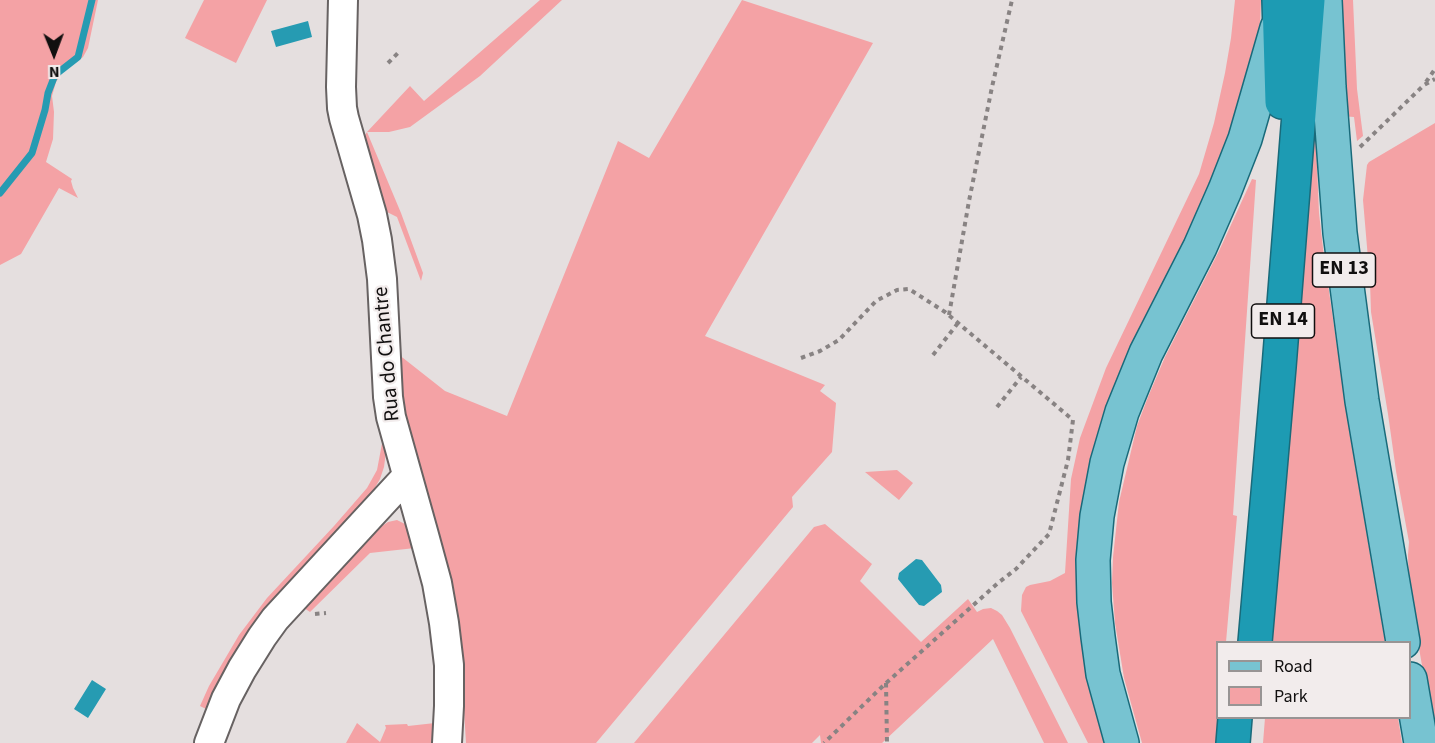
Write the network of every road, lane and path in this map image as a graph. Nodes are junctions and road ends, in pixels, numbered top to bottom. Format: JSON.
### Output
{"nodes":[{"id":1,"x":343,"y":0,"type":"edge"},
{"id":2,"x":1012,"y":0,"type":"edge"},
{"id":3,"x":1308,"y":0,"type":"edge"},
{"id":4,"x":1325,"y":0,"type":"edge"},
{"id":5,"x":1279,"y":12,"type":"edge"},
{"id":6,"x":400,"y":51,"type":"dead end"},
{"id":7,"x":388,"y":63,"type":"dead end"},
{"id":8,"x":1435,"y":69,"type":"edge"},
{"id":9,"x":1435,"y":79,"type":"edge"},
{"id":10,"x":1424,"y":85,"type":"junction"},
{"id":11,"x":1335,"y":177,"type":"junction"},
{"id":12,"x":949,"y":316,"type":"junction"},
{"id":13,"x":958,"y":323,"type":"junction"},
{"id":14,"x":933,"y":355,"type":"dead end"},
{"id":15,"x":801,"y":358,"type":"dead end"},
{"id":16,"x":1021,"y":376,"type":"junction"},
{"id":17,"x":997,"y":407,"type":"dead end"},
{"id":18,"x":407,"y":476,"type":"junction"},
{"id":19,"x":1242,"y":641,"type":"edge"},
{"id":20,"x":1255,"y":641,"type":"edge"},
{"id":21,"x":1403,"y":641,"type":"edge"},
{"id":22,"x":886,"y":683,"type":"junction"},
{"id":23,"x":1411,"y":685,"type":"edge"},
{"id":24,"x":1235,"y":719,"type":"edge"},
{"id":25,"x":1249,"y":719,"type":"edge"},
{"id":26,"x":209,"y":743,"type":"edge"},
{"id":27,"x":447,"y":743,"type":"edge"},
{"id":28,"x":824,"y":743,"type":"edge"},
{"id":29,"x":887,"y":743,"type":"edge"},
{"id":30,"x":1122,"y":743,"type":"edge"},
{"id":31,"x":1233,"y":743,"type":"edge"},
{"id":32,"x":1246,"y":743,"type":"edge"},
{"id":33,"x":1420,"y":743,"type":"edge"}],
"edges":[{"from":1,"to":18,"type":"street","name":"Rua do Chantre"},
{"from":2,"to":12,"type":"path"},
{"from":3,"to":20,"type":"highway","number":"EN 14"},
{"from":4,"to":11,"type":"main road","number":"EN 13"},
{"from":5,"to":19,"type":"highway","number":"EN 14"},
{"from":5,"to":30,"type":"main road"},
{"from":6,"to":7,"type":"path"},
{"from":8,"to":10,"type":"path"},
{"from":9,"to":10,"type":"path"},
{"from":10,"to":11,"type":"path"},
{"from":11,"to":21,"type":"main road","number":"EN 13"},
{"from":12,"to":13,"type":"path"},
{"from":12,"to":15,"type":"path"},
{"from":13,"to":14,"type":"path"},
{"from":13,"to":16,"type":"path"},
{"from":16,"to":17,"type":"path"},
{"from":16,"to":22,"type":"path"},
{"from":18,"to":26,"type":"street"},
{"from":18,"to":27,"type":"street","name":"Rua do Chantre"},
{"from":22,"to":28,"type":"path"},
{"from":22,"to":29,"type":"path"},
{"from":23,"to":33,"type":"main road"},
{"from":24,"to":31,"type":"highway"},
{"from":25,"to":32,"type":"highway"}]}
